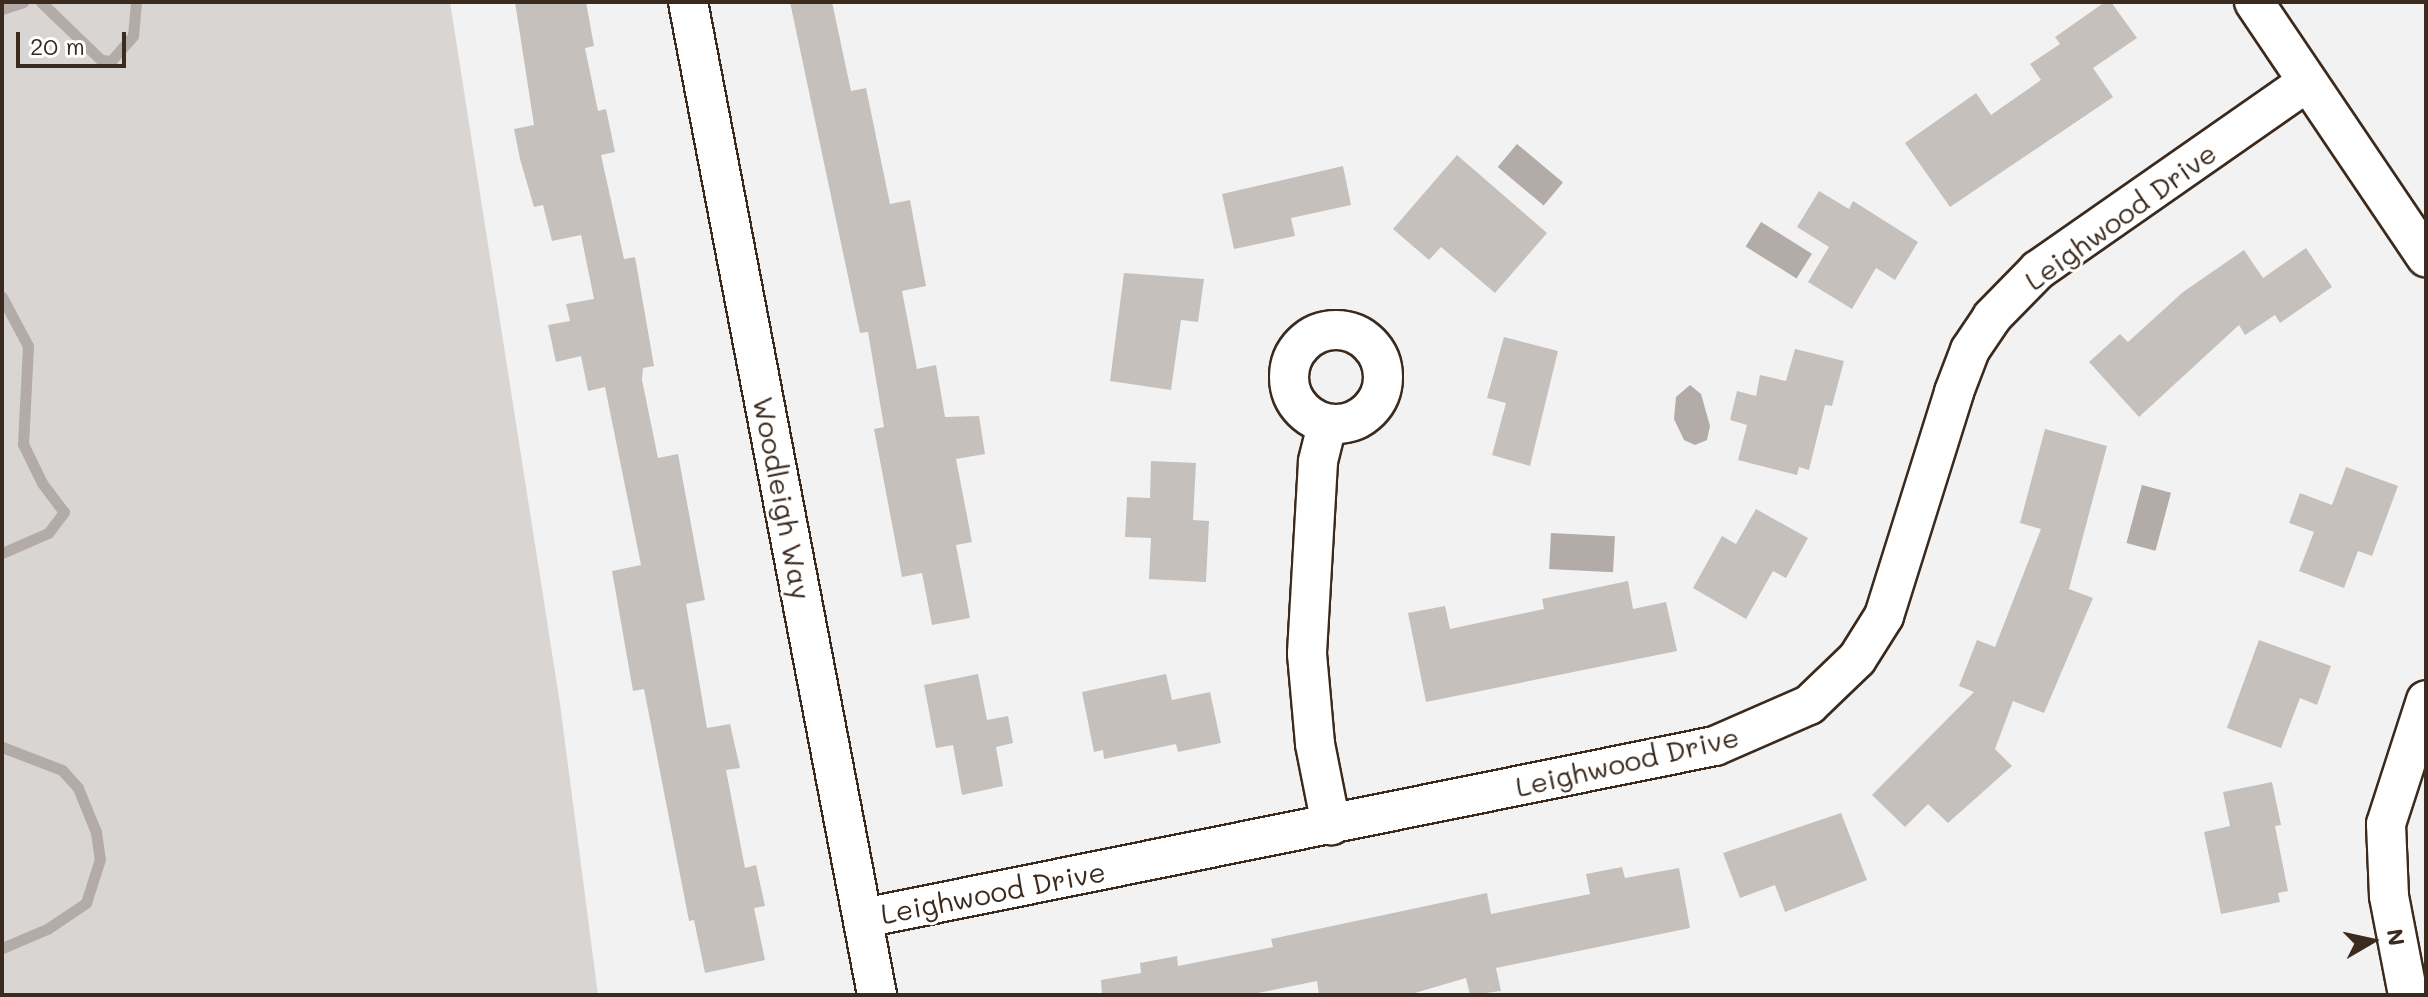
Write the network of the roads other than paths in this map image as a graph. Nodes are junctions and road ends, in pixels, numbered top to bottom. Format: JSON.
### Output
{"nodes":[{"id":1,"x":688,"y":2,"type":"edge"},
{"id":2,"x":2254,"y":2,"type":"edge"},
{"id":3,"x":2305,"y":84,"type":"junction"},
{"id":4,"x":2426,"y":257,"type":"edge"},
{"id":5,"x":1327,"y":425,"type":"dead end"},
{"id":6,"x":2426,"y":700,"type":"edge"},
{"id":7,"x":1331,"y":825,"type":"junction"},
{"id":8,"x":864,"y":918,"type":"junction"},
{"id":9,"x":877,"y":995,"type":"edge"},
{"id":10,"x":2408,"y":995,"type":"edge"}],
"edges":[{"from":1,"to":8,"type":"street","name":"Woodleigh Way"},
{"from":2,"to":3,"type":"street"},
{"from":3,"to":4,"type":"street"},
{"from":3,"to":7,"type":"street","name":"Leighwood Drive"},
{"from":5,"to":7,"type":"street"},
{"from":6,"to":10,"type":"street"},
{"from":7,"to":8,"type":"street","name":"Leighwood Drive"},
{"from":8,"to":9,"type":"street","name":"Woodleigh Way"}]}
